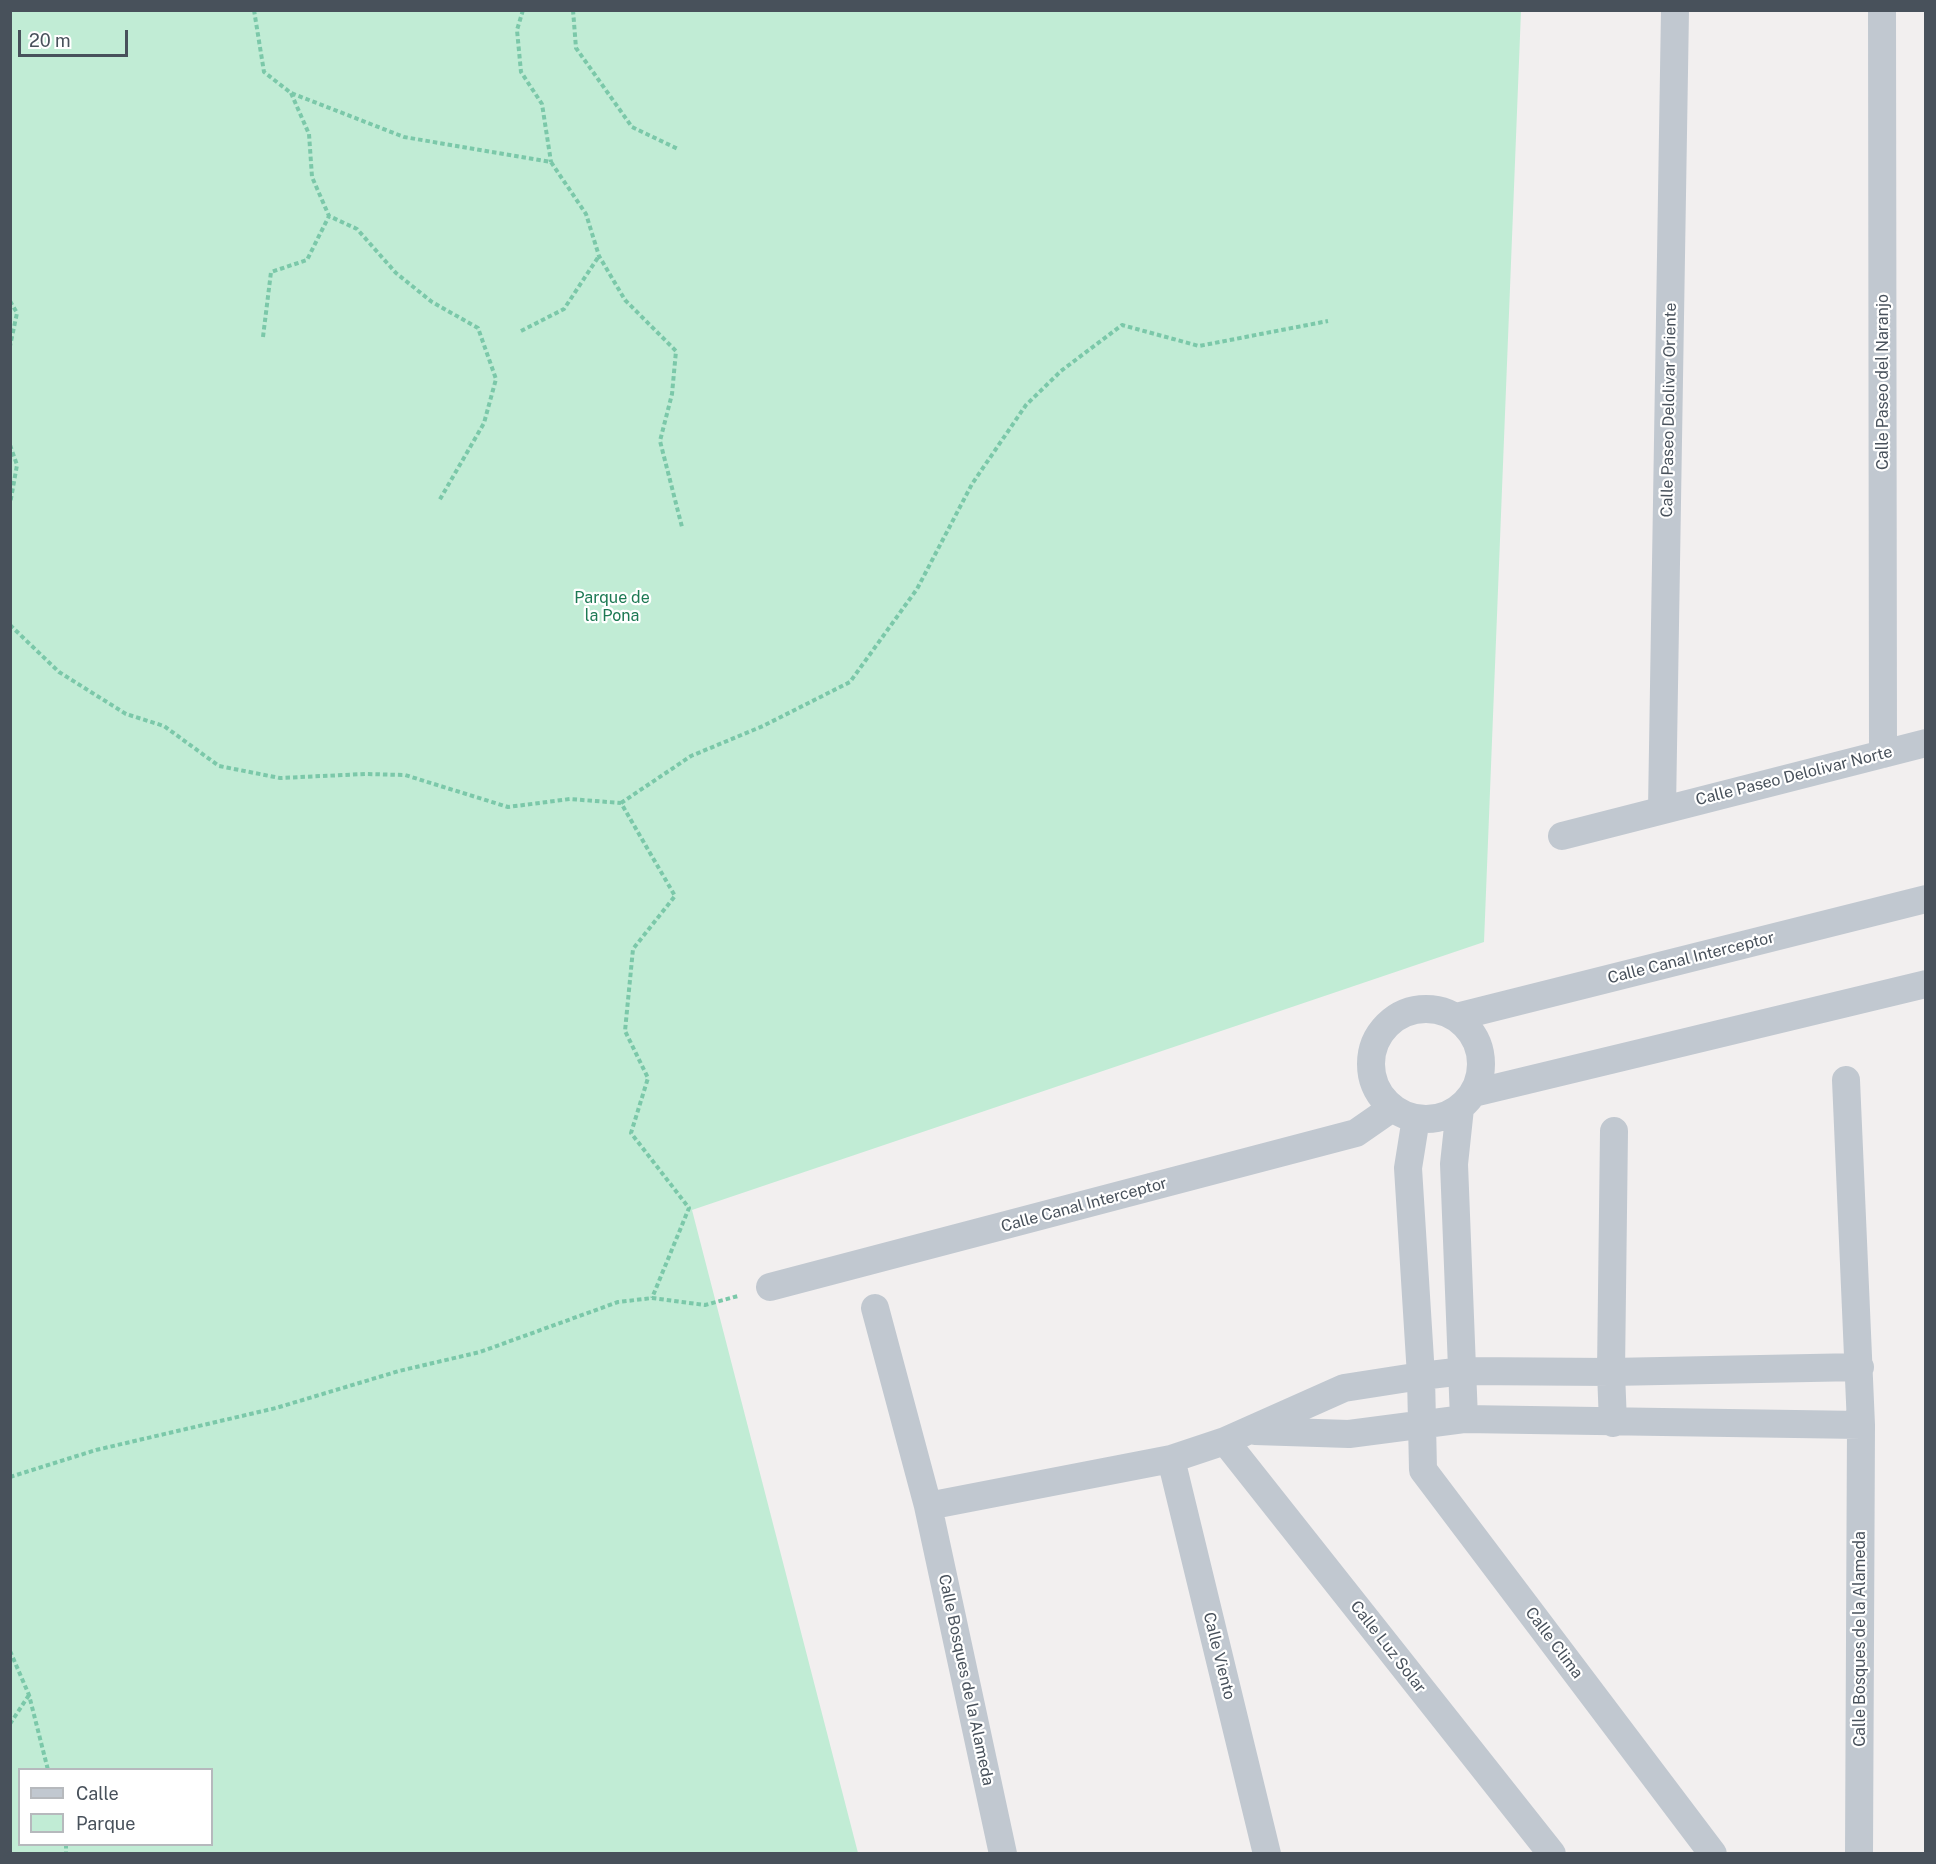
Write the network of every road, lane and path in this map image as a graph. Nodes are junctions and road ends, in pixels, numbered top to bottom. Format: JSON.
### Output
{"nodes":[{"id":1,"x":254,"y":10,"type":"edge"},
{"id":2,"x":523,"y":10,"type":"edge"},
{"id":3,"x":573,"y":10,"type":"edge"},
{"id":4,"x":1675,"y":10,"type":"edge"},
{"id":5,"x":1882,"y":10,"type":"edge"},
{"id":6,"x":291,"y":93,"type":"junction"},
{"id":7,"x":678,"y":149,"type":"dead end"},
{"id":8,"x":551,"y":162,"type":"junction"},
{"id":9,"x":329,"y":216,"type":"junction"},
{"id":10,"x":599,"y":256,"type":"junction"},
{"id":11,"x":10,"y":301,"type":"edge"},
{"id":12,"x":1328,"y":321,"type":"dead end"},
{"id":13,"x":521,"y":331,"type":"dead end"},
{"id":14,"x":263,"y":337,"type":"dead end"},
{"id":15,"x":10,"y":346,"type":"edge"},
{"id":16,"x":10,"y":445,"type":"edge"},
{"id":17,"x":438,"y":501,"type":"dead end"},
{"id":18,"x":10,"y":504,"type":"edge"},
{"id":19,"x":682,"y":527,"type":"dead end"},
{"id":20,"x":10,"y":625,"type":"edge"},
{"id":21,"x":1926,"y":743,"type":"edge"},
{"id":22,"x":1883,"y":754,"type":"junction"},
{"id":23,"x":621,"y":803,"type":"junction"},
{"id":24,"x":1662,"y":809,"type":"junction"},
{"id":25,"x":1562,"y":836,"type":"dead end"},
{"id":26,"x":1926,"y":899,"type":"edge"},
{"id":27,"x":1926,"y":984,"type":"edge"},
{"id":28,"x":1456,"y":1017,"type":"junction"},
{"id":29,"x":1846,"y":1080,"type":"dead end"},
{"id":30,"x":1467,"y":1100,"type":"junction"},
{"id":31,"x":1404,"y":1113,"type":"junction"},
{"id":32,"x":1614,"y":1131,"type":"dead end"},
{"id":33,"x":770,"y":1287,"type":"joint"},
{"id":34,"x":652,"y":1298,"type":"junction"},
{"id":35,"x":875,"y":1308,"type":"dead end"},
{"id":36,"x":1860,"y":1368,"type":"junction"},
{"id":37,"x":1464,"y":1371,"type":"junction"},
{"id":38,"x":1611,"y":1372,"type":"junction"},
{"id":39,"x":1421,"y":1376,"type":"junction"},
{"id":40,"x":1464,"y":1419,"type":"junction"},
{"id":41,"x":1613,"y":1423,"type":"junction"},
{"id":42,"x":1423,"y":1424,"type":"junction"},
{"id":43,"x":1861,"y":1425,"type":"junction"},
{"id":44,"x":1236,"y":1436,"type":"junction"},
{"id":45,"x":1171,"y":1459,"type":"junction"},
{"id":46,"x":10,"y":1477,"type":"edge"},
{"id":47,"x":928,"y":1506,"type":"junction"},
{"id":48,"x":10,"y":1650,"type":"edge"},
{"id":49,"x":29,"y":1695,"type":"junction"},
{"id":50,"x":10,"y":1724,"type":"edge"},
{"id":51,"x":47,"y":1768,"type":"edge"},
{"id":52,"x":1003,"y":1854,"type":"edge"},
{"id":53,"x":1267,"y":1854,"type":"edge"},
{"id":54,"x":1552,"y":1854,"type":"edge"},
{"id":55,"x":1713,"y":1854,"type":"edge"},
{"id":56,"x":1859,"y":1854,"type":"edge"}],
"edges":[{"from":1,"to":6,"type":"path"},
{"from":2,"to":8,"type":"path"},
{"from":3,"to":7,"type":"path"},
{"from":4,"to":24,"type":"street","name":"Calle Paseo Delolivar Oriente"},
{"from":5,"to":22,"type":"street","name":"Calle Paseo del Naranjo"},
{"from":6,"to":8,"type":"path"},
{"from":6,"to":9,"type":"path"},
{"from":8,"to":10,"type":"path"},
{"from":9,"to":14,"type":"path"},
{"from":9,"to":17,"type":"path"},
{"from":10,"to":13,"type":"path"},
{"from":10,"to":19,"type":"path"},
{"from":11,"to":15,"type":"path"},
{"from":12,"to":23,"type":"path"},
{"from":16,"to":18,"type":"path"},
{"from":20,"to":23,"type":"path"},
{"from":21,"to":22,"type":"street","name":"Calle Paseo Delolivar Norte"},
{"from":22,"to":24,"type":"street","name":"Calle Paseo Delolivar Norte"},
{"from":23,"to":34,"type":"path"},
{"from":24,"to":25,"type":"street","name":"Calle Paseo Delolivar Norte"},
{"from":26,"to":28,"type":"street","name":"Calle Canal Interceptor"},
{"from":27,"to":30,"type":"street"},
{"from":28,"to":30,"type":"street"},
{"from":28,"to":31,"type":"street"},
{"from":29,"to":36,"type":"street","name":"Calle Bosques de la Alameda"},
{"from":30,"to":31,"type":"street"},
{"from":30,"to":37,"type":"street"},
{"from":31,"to":33,"type":"street","name":"Calle Canal Interceptor"},
{"from":31,"to":39,"type":"street"},
{"from":32,"to":38,"type":"street"},
{"from":33,"to":34,"type":"path"},
{"from":34,"to":46,"type":"path"},
{"from":35,"to":47,"type":"street","name":"Calle Bosques de la Alameda"},
{"from":36,"to":38,"type":"street"},
{"from":36,"to":43,"type":"street","name":"Calle Bosques de la Alameda"},
{"from":37,"to":38,"type":"street"},
{"from":37,"to":39,"type":"street"},
{"from":37,"to":40,"type":"street"},
{"from":38,"to":41,"type":"street"},
{"from":39,"to":42,"type":"street"},
{"from":39,"to":44,"type":"street"},
{"from":40,"to":41,"type":"street"},
{"from":40,"to":42,"type":"street"},
{"from":41,"to":43,"type":"street"},
{"from":42,"to":44,"type":"street"},
{"from":42,"to":55,"type":"street","name":"Calle Clima"},
{"from":43,"to":56,"type":"street","name":"Calle Bosques de la Alameda"},
{"from":44,"to":45,"type":"street"},
{"from":44,"to":54,"type":"street","name":"Calle Luz Solar"},
{"from":45,"to":47,"type":"street"},
{"from":45,"to":53,"type":"street","name":"Calle Viento"},
{"from":47,"to":52,"type":"street","name":"Calle Bosques de la Alameda"},
{"from":48,"to":49,"type":"path"},
{"from":49,"to":50,"type":"path"},
{"from":49,"to":51,"type":"path"}]}
